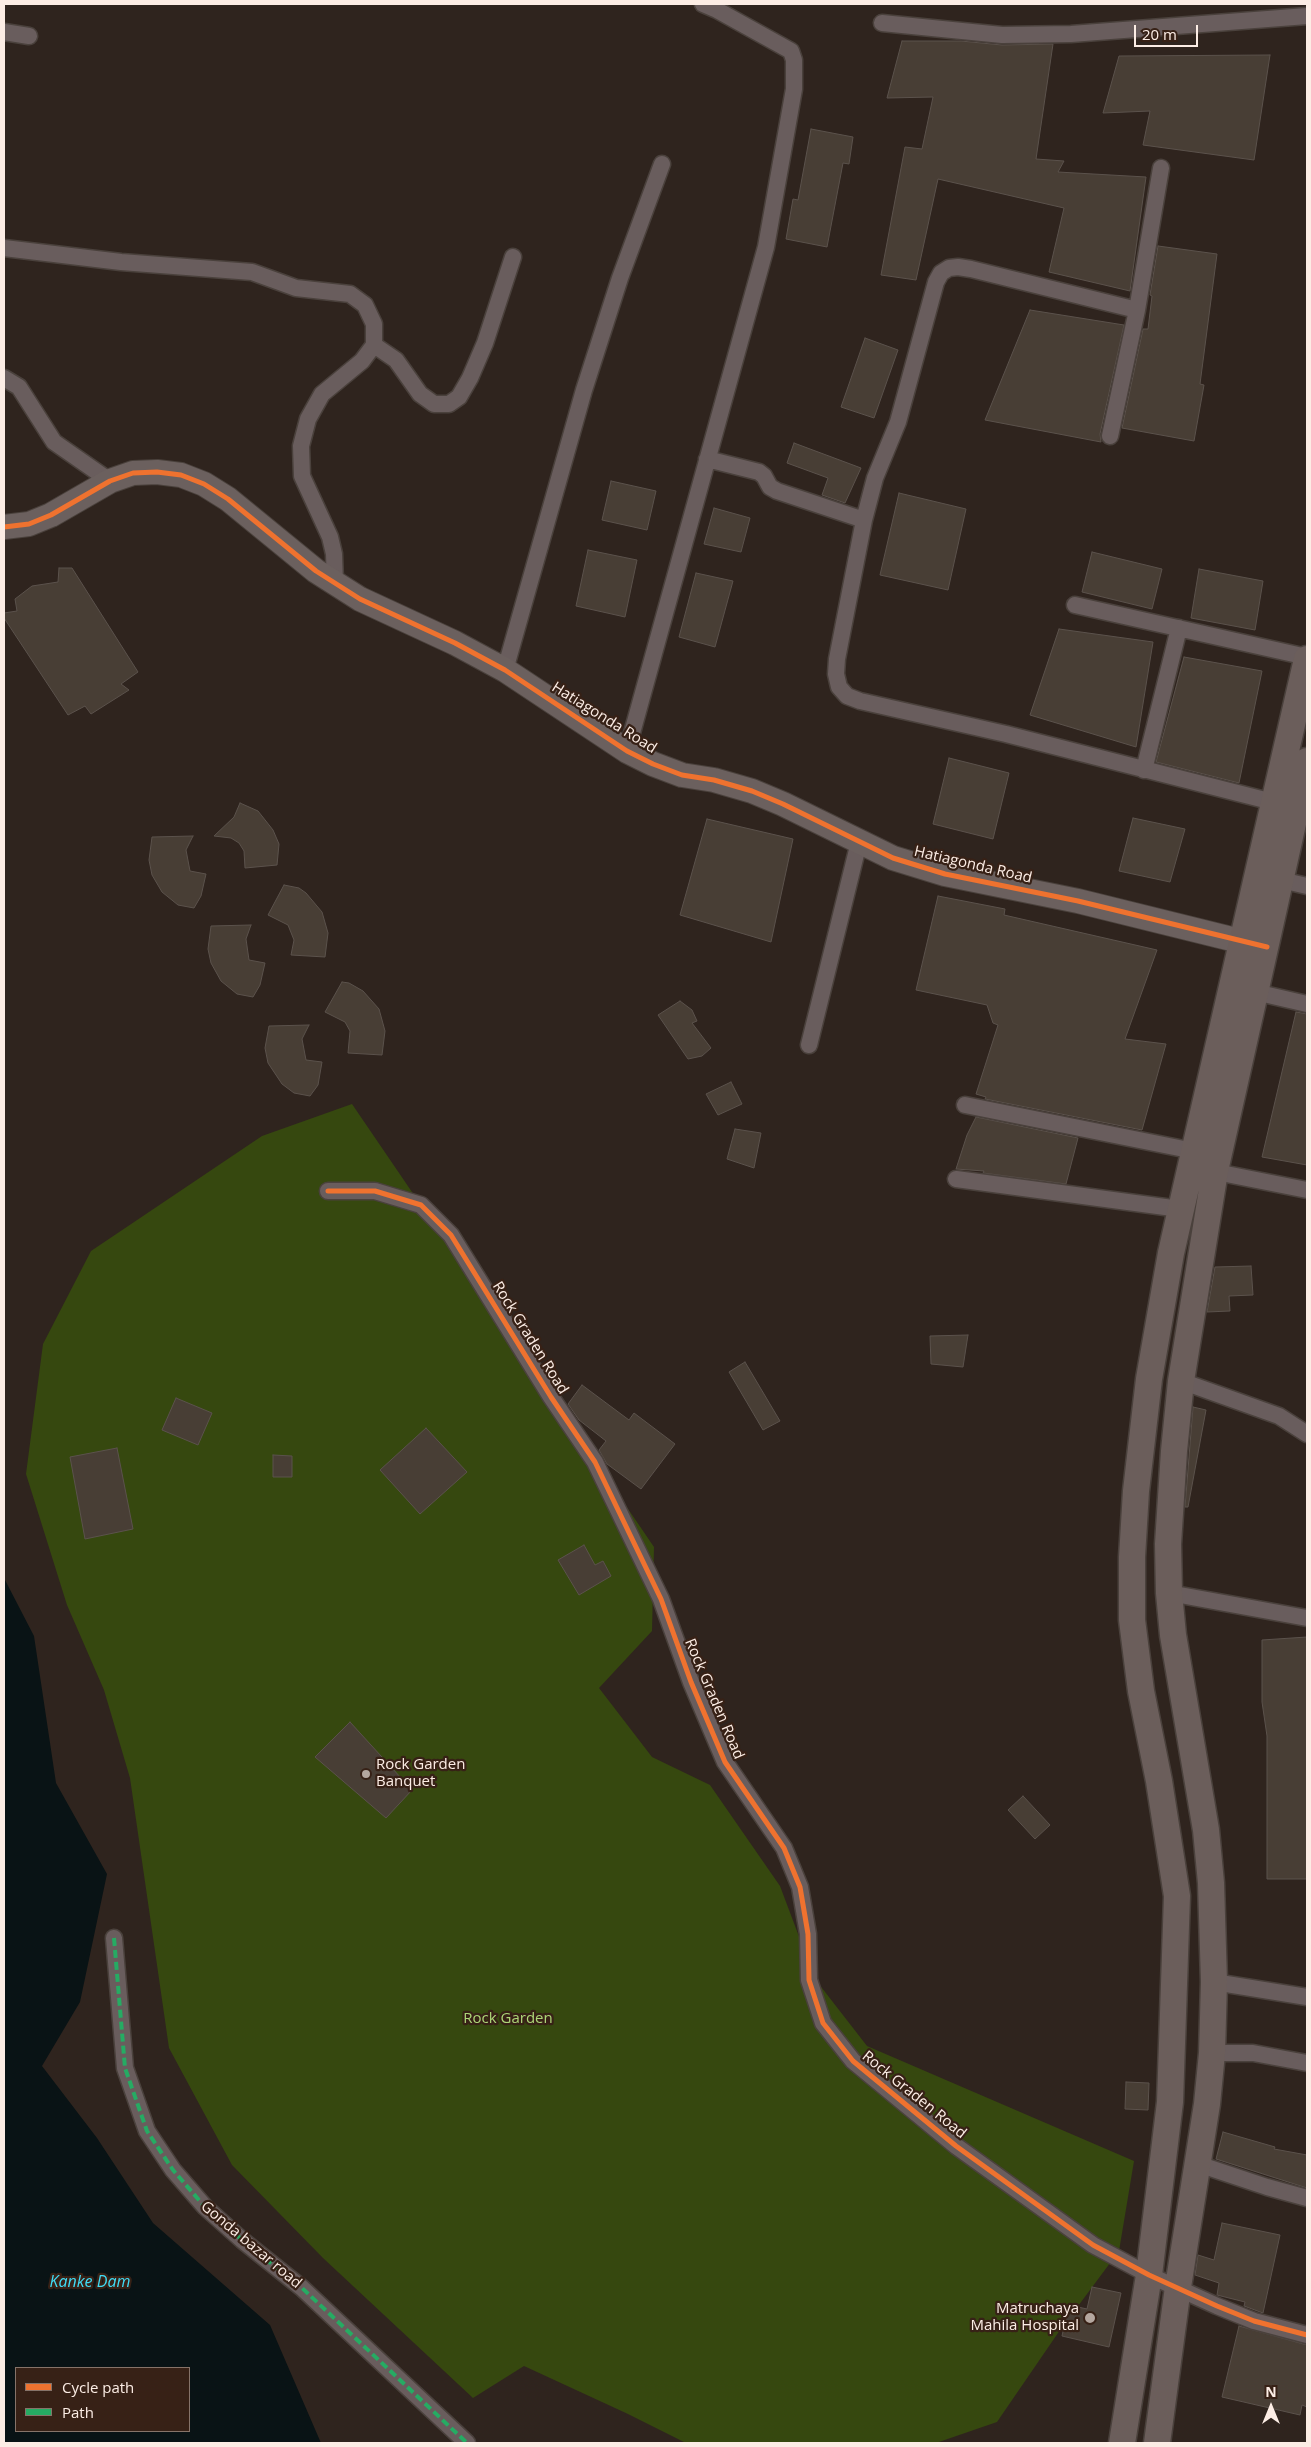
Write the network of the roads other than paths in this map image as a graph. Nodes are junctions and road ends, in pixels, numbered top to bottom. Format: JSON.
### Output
{"nodes":[{"id":1,"x":703,"y":4,"type":"edge"},
{"id":2,"x":1307,"y":16,"type":"edge"},
{"id":3,"x":882,"y":23,"type":"dead end"},
{"id":4,"x":4,"y":32,"type":"edge"},
{"id":5,"x":29,"y":36,"type":"dead end"},
{"id":6,"x":662,"y":164,"type":"dead end"},
{"id":7,"x":1160,"y":168,"type":"dead end"},
{"id":8,"x":4,"y":248,"type":"edge"},
{"id":9,"x":513,"y":258,"type":"dead end"},
{"id":10,"x":1137,"y":310,"type":"junction"},
{"id":11,"x":374,"y":345,"type":"junction"},
{"id":12,"x":4,"y":378,"type":"edge"},
{"id":13,"x":1110,"y":436,"type":"dead end"},
{"id":14,"x":707,"y":459,"type":"junction"},
{"id":15,"x":110,"y":481,"type":"junction"},
{"id":16,"x":864,"y":520,"type":"junction"},
{"id":17,"x":4,"y":527,"type":"edge"},
{"id":18,"x":335,"y":583,"type":"junction"},
{"id":19,"x":1076,"y":605,"type":"dead end"},
{"id":20,"x":1179,"y":628,"type":"junction"},
{"id":21,"x":1307,"y":658,"type":"edge"},
{"id":22,"x":505,"y":670,"type":"junction"},
{"id":23,"x":627,"y":750,"type":"junction"},
{"id":24,"x":1144,"y":770,"type":"junction"},
{"id":25,"x":1306,"y":775,"type":"edge"},
{"id":26,"x":1274,"y":802,"type":"junction"},
{"id":27,"x":859,"y":842,"type":"junction"},
{"id":28,"x":1281,"y":880,"type":"junction"},
{"id":29,"x":1307,"y":886,"type":"edge"},
{"id":30,"x":1241,"y":940,"type":"junction"},
{"id":31,"x":1267,"y":948,"type":"junction"},
{"id":32,"x":1255,"y":992,"type":"junction"},
{"id":33,"x":1307,"y":1004,"type":"edge"},
{"id":34,"x":809,"y":1045,"type":"dead end"},
{"id":35,"x":965,"y":1105,"type":"dead end"},
{"id":36,"x":1192,"y":1159,"type":"junction"},
{"id":37,"x":1215,"y":1171,"type":"junction"},
{"id":38,"x":956,"y":1178,"type":"dead end"},
{"id":39,"x":1307,"y":1190,"type":"edge"},
{"id":40,"x":328,"y":1191,"type":"dead end"},
{"id":41,"x":1180,"y":1210,"type":"junction"},
{"id":42,"x":1181,"y":1381,"type":"junction"},
{"id":43,"x":1307,"y":1434,"type":"edge"},
{"id":44,"x":1169,"y":1594,"type":"junction"},
{"id":45,"x":1307,"y":1618,"type":"edge"},
{"id":46,"x":114,"y":1938,"type":"dead end"},
{"id":47,"x":1214,"y":1982,"type":"junction"},
{"id":48,"x":1307,"y":1997,"type":"edge"},
{"id":49,"x":1212,"y":2053,"type":"junction"},
{"id":50,"x":1307,"y":2063,"type":"edge"},
{"id":51,"x":1198,"y":2164,"type":"junction"},
{"id":52,"x":1307,"y":2198,"type":"edge"},
{"id":53,"x":1148,"y":2275,"type":"junction"},
{"id":54,"x":1178,"y":2287,"type":"junction"},
{"id":55,"x":1307,"y":2336,"type":"edge"},
{"id":56,"x":467,"y":2443,"type":"edge"},
{"id":57,"x":1122,"y":2443,"type":"edge"},
{"id":58,"x":1157,"y":2443,"type":"edge"}],
"edges":[{"from":1,"to":14,"type":"street"},
{"from":2,"to":3,"type":"street"},
{"from":4,"to":5,"type":"street"},
{"from":6,"to":22,"type":"street"},
{"from":7,"to":10,"type":"street"},
{"from":8,"to":11,"type":"street"},
{"from":9,"to":11,"type":"street"},
{"from":10,"to":13,"type":"street"},
{"from":10,"to":16,"type":"street"},
{"from":11,"to":18,"type":"street"},
{"from":12,"to":15,"type":"street"},
{"from":14,"to":16,"type":"street"},
{"from":14,"to":23,"type":"street"},
{"from":15,"to":17,"type":"street","name":"Hatiagonda Road"},
{"from":15,"to":18,"type":"street","name":"Hatiagonda Road"},
{"from":16,"to":24,"type":"street"},
{"from":18,"to":22,"type":"street","name":"Hatiagonda Road"},
{"from":19,"to":20,"type":"street"},
{"from":20,"to":21,"type":"street"},
{"from":20,"to":24,"type":"street"},
{"from":21,"to":26,"type":"main road"},
{"from":22,"to":23,"type":"street","name":"Hatiagonda Road"},
{"from":23,"to":27,"type":"street","name":"Hatiagonda Road"},
{"from":24,"to":26,"type":"street"},
{"from":25,"to":28,"type":"main road"},
{"from":26,"to":30,"type":"main road"},
{"from":27,"to":30,"type":"street","name":"Hatiagonda Road"},
{"from":27,"to":34,"type":"street"},
{"from":28,"to":29,"type":"street"},
{"from":28,"to":31,"type":"main road"},
{"from":30,"to":31,"type":"street","name":"Hatiagonda Road"},
{"from":30,"to":36,"type":"main road"},
{"from":31,"to":32,"type":"main road"},
{"from":32,"to":33,"type":"street"},
{"from":32,"to":37,"type":"main road"},
{"from":35,"to":36,"type":"street"},
{"from":36,"to":37,"type":"street"},
{"from":36,"to":41,"type":"main road"},
{"from":37,"to":39,"type":"street"},
{"from":37,"to":42,"type":"main road"},
{"from":38,"to":41,"type":"street"},
{"from":40,"to":53,"type":"street","name":"Rock Graden Road"},
{"from":41,"to":53,"type":"main road"},
{"from":42,"to":43,"type":"street"},
{"from":42,"to":44,"type":"main road"},
{"from":44,"to":45,"type":"street"},
{"from":44,"to":47,"type":"main road"},
{"from":46,"to":56,"type":"street","name":"Gonda bazar road"},
{"from":47,"to":48,"type":"street"},
{"from":47,"to":49,"type":"main road"},
{"from":49,"to":50,"type":"street"},
{"from":49,"to":51,"type":"main road"},
{"from":51,"to":52,"type":"street"},
{"from":51,"to":54,"type":"main road"},
{"from":53,"to":54,"type":"street","name":"Rock Graden Road"},
{"from":53,"to":57,"type":"main road"},
{"from":54,"to":55,"type":"street","name":"Rock Graden Road"},
{"from":54,"to":58,"type":"main road"}]}
